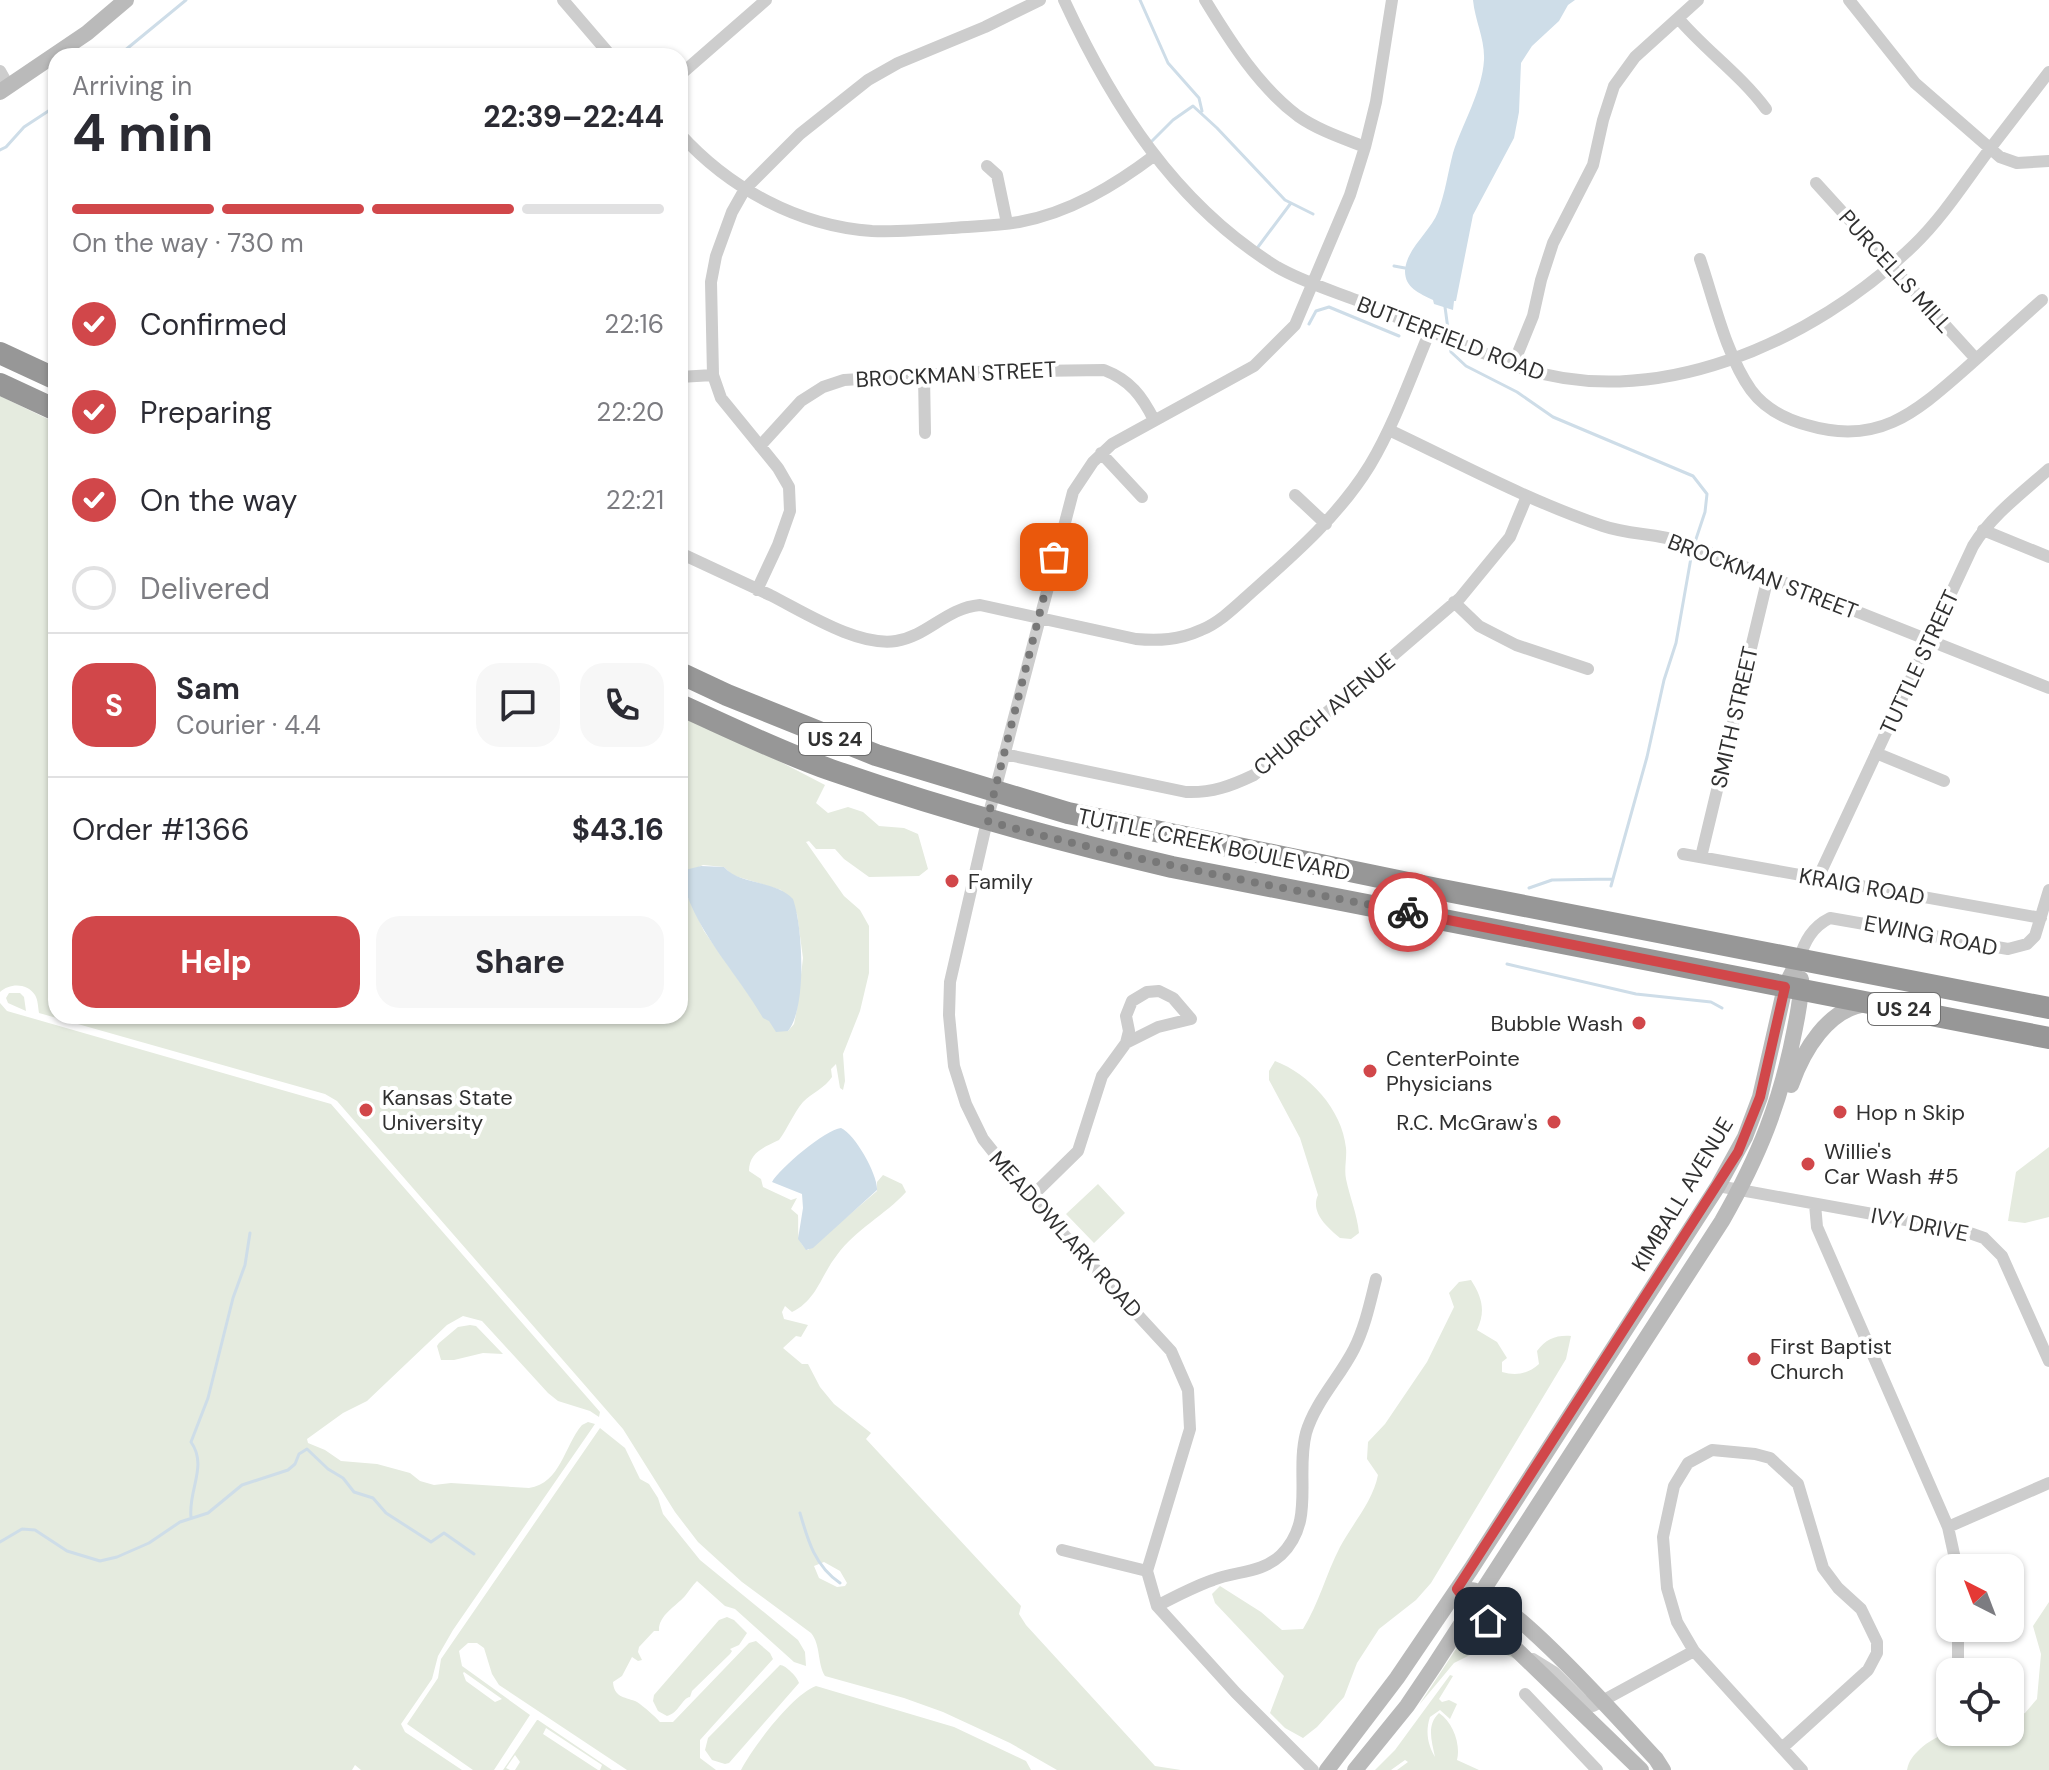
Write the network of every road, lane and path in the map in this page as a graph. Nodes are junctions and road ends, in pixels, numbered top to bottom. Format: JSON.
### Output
{"nodes":[{"id":1,"x":126,"y":0,"type":"edge"},
{"id":2,"x":563,"y":0,"type":"edge"},
{"id":3,"x":766,"y":0,"type":"edge"},
{"id":4,"x":1040,"y":0,"type":"edge"},
{"id":5,"x":1064,"y":0,"type":"edge"},
{"id":6,"x":1205,"y":0,"type":"edge"},
{"id":7,"x":1392,"y":0,"type":"edge"},
{"id":8,"x":1698,"y":0,"type":"edge"},
{"id":9,"x":1849,"y":0,"type":"edge"},
{"id":10,"x":1678,"y":18,"type":"junction"},
{"id":11,"x":65,"y":48,"type":"edge"},
{"id":12,"x":604,"y":48,"type":"edge"},
{"id":13,"x":48,"y":60,"type":"edge"},
{"id":14,"x":688,"y":68,"type":"edge"},
{"id":15,"x":0,"y":71,"type":"edge"},
{"id":16,"x":2049,"y":72,"type":"edge"},
{"id":17,"x":4,"y":90,"type":"edge"},
{"id":18,"x":1766,"y":109,"type":"dead end"},
{"id":19,"x":688,"y":143,"type":"edge"},
{"id":20,"x":1365,"y":147,"type":"junction"},
{"id":21,"x":1990,"y":149,"type":"junction"},
{"id":22,"x":1155,"y":155,"type":"junction"},
{"id":23,"x":2049,"y":161,"type":"edge"},
{"id":24,"x":987,"y":166,"type":"dead end"},
{"id":25,"x":1816,"y":183,"type":"dead end"},
{"id":26,"x":745,"y":189,"type":"junction"},
{"id":27,"x":1007,"y":223,"type":"junction"},
{"id":28,"x":1700,"y":259,"type":"dead end"},
{"id":29,"x":1891,"y":267,"type":"junction"},
{"id":30,"x":1314,"y":283,"type":"junction"},
{"id":31,"x":2042,"y":300,"type":"dead end"},
{"id":32,"x":1430,"y":331,"type":"junction"},
{"id":33,"x":0,"y":353,"type":"edge"},
{"id":34,"x":1734,"y":357,"type":"junction"},
{"id":35,"x":1976,"y":359,"type":"junction"},
{"id":36,"x":1513,"y":365,"type":"junction"},
{"id":37,"x":48,"y":375,"type":"edge"},
{"id":38,"x":713,"y":375,"type":"junction"},
{"id":39,"x":924,"y":375,"type":"junction"},
{"id":40,"x":688,"y":377,"type":"edge"},
{"id":41,"x":0,"y":384,"type":"edge"},
{"id":42,"x":48,"y":406,"type":"edge"},
{"id":43,"x":1154,"y":420,"type":"junction"},
{"id":44,"x":1389,"y":430,"type":"junction"},
{"id":45,"x":925,"y":433,"type":"dead end"},
{"id":46,"x":760,"y":446,"type":"junction"},
{"id":47,"x":1101,"y":453,"type":"junction"},
{"id":48,"x":2049,"y":469,"type":"edge"},
{"id":49,"x":1295,"y":495,"type":"dead end"},
{"id":50,"x":1527,"y":496,"type":"junction"},
{"id":51,"x":1142,"y":497,"type":"dead end"},
{"id":52,"x":1326,"y":524,"type":"junction"},
{"id":53,"x":1983,"y":530,"type":"junction"},
{"id":54,"x":688,"y":557,"type":"edge"},
{"id":55,"x":2049,"y":557,"type":"edge"},
{"id":56,"x":1768,"y":577,"type":"junction"},
{"id":57,"x":757,"y":590,"type":"junction"},
{"id":58,"x":1454,"y":602,"type":"junction"},
{"id":59,"x":1039,"y":616,"type":"junction"},
{"id":60,"x":1929,"y":642,"type":"junction"},
{"id":61,"x":1588,"y":669,"type":"dead end"},
{"id":62,"x":688,"y":677,"type":"edge"},
{"id":63,"x":2049,"y":688,"type":"edge"},
{"id":64,"x":688,"y":708,"type":"edge"},
{"id":65,"x":1876,"y":753,"type":"junction"},
{"id":66,"x":1004,"y":754,"type":"junction"},
{"id":67,"x":1944,"y":781,"type":"dead end"},
{"id":68,"x":994,"y":792,"type":"junction"},
{"id":69,"x":987,"y":821,"type":"junction"},
{"id":70,"x":1683,"y":854,"type":"dead end"},
{"id":71,"x":1701,"y":857,"type":"junction"},
{"id":72,"x":1818,"y":878,"type":"junction"},
{"id":73,"x":2049,"y":890,"type":"edge"},
{"id":74,"x":2041,"y":918,"type":"junction"},
{"id":75,"x":1799,"y":959,"type":"junction"},
{"id":76,"x":1794,"y":989,"type":"junction"},
{"id":77,"x":1872,"y":1003,"type":"junction"},
{"id":78,"x":2049,"y":1008,"type":"edge"},
{"id":79,"x":2049,"y":1038,"type":"edge"},
{"id":80,"x":1126,"y":1043,"type":"junction"},
{"id":81,"x":1773,"y":1117,"type":"junction"},
{"id":82,"x":1718,"y":1186,"type":"junction"},
{"id":83,"x":1741,"y":1189,"type":"junction"},
{"id":84,"x":1030,"y":1198,"type":"junction"},
{"id":85,"x":1815,"y":1204,"type":"junction"},
{"id":86,"x":1376,"y":1279,"type":"dead end"},
{"id":87,"x":2049,"y":1361,"type":"edge"},
{"id":88,"x":2049,"y":1483,"type":"edge"},
{"id":89,"x":1948,"y":1527,"type":"junction"},
{"id":90,"x":1062,"y":1550,"type":"dead end"},
{"id":91,"x":1954,"y":1554,"type":"edge"},
{"id":92,"x":1147,"y":1571,"type":"junction"},
{"id":93,"x":1457,"y":1589,"type":"junction"},
{"id":94,"x":1481,"y":1591,"type":"junction"},
{"id":95,"x":1157,"y":1606,"type":"junction"},
{"id":96,"x":1470,"y":1607,"type":"junction"},
{"id":97,"x":1518,"y":1650,"type":"junction"},
{"id":98,"x":1694,"y":1651,"type":"junction"},
{"id":99,"x":1525,"y":1694,"type":"dead end"},
{"id":100,"x":1602,"y":1703,"type":"junction"},
{"id":101,"x":1782,"y":1748,"type":"junction"},
{"id":102,"x":1313,"y":1770,"type":"edge"},
{"id":103,"x":1327,"y":1770,"type":"edge"},
{"id":104,"x":1355,"y":1770,"type":"edge"},
{"id":105,"x":1597,"y":1770,"type":"edge"},
{"id":106,"x":1641,"y":1770,"type":"edge"},
{"id":107,"x":1663,"y":1770,"type":"edge"},
{"id":108,"x":1802,"y":1770,"type":"edge"}],
"edges":[{"from":1,"to":11,"type":"main road"},
{"from":2,"to":12,"type":"street"},
{"from":3,"to":14,"type":"street"},
{"from":4,"to":26,"type":"street"},
{"from":5,"to":22,"type":"street","name":"BUTTERFIELD ROAD"},
{"from":6,"to":20,"type":"street"},
{"from":7,"to":20,"type":"street","name":"MEADOWLARK ROAD"},
{"from":8,"to":10,"type":"street"},
{"from":9,"to":21,"type":"street"},
{"from":10,"to":18,"type":"street"},
{"from":10,"to":36,"type":"street"},
{"from":13,"to":17,"type":"main road"},
{"from":15,"to":17,"type":"street"},
{"from":16,"to":21,"type":"street","name":"BUTTERFIELD ROAD"},
{"from":19,"to":26,"type":"street"},
{"from":20,"to":30,"type":"street","name":"MEADOWLARK ROAD"},
{"from":21,"to":23,"type":"street"},
{"from":21,"to":29,"type":"street","name":"BUTTERFIELD ROAD"},
{"from":22,"to":27,"type":"street"},
{"from":22,"to":30,"type":"street","name":"BUTTERFIELD ROAD"},
{"from":24,"to":27,"type":"street"},
{"from":25,"to":29,"type":"street","name":"PURCELLS MILL"},
{"from":26,"to":27,"type":"street"},
{"from":26,"to":38,"type":"street"},
{"from":28,"to":34,"type":"street"},
{"from":29,"to":34,"type":"street","name":"BUTTERFIELD ROAD"},
{"from":29,"to":35,"type":"street","name":"PURCELLS MILL"},
{"from":30,"to":32,"type":"street","name":"BUTTERFIELD ROAD"},
{"from":30,"to":43,"type":"street","name":"MEADOWLARK ROAD"},
{"from":31,"to":35,"type":"street"},
{"from":32,"to":36,"type":"street","name":"BUTTERFIELD ROAD"},
{"from":32,"to":44,"type":"street"},
{"from":33,"to":37,"type":"highway"},
{"from":34,"to":35,"type":"street"},
{"from":34,"to":36,"type":"street","name":"BUTTERFIELD ROAD"},
{"from":38,"to":40,"type":"street"},
{"from":38,"to":46,"type":"street"},
{"from":39,"to":43,"type":"street","name":"BROCKMAN STREET"},
{"from":39,"to":45,"type":"street"},
{"from":39,"to":46,"type":"street","name":"BROCKMAN STREET"},
{"from":41,"to":42,"type":"highway"},
{"from":43,"to":47,"type":"street","name":"MEADOWLARK ROAD"},
{"from":44,"to":50,"type":"street","name":"BROCKMAN STREET"},
{"from":44,"to":52,"type":"street"},
{"from":46,"to":57,"type":"street"},
{"from":47,"to":51,"type":"street"},
{"from":47,"to":59,"type":"street","name":"MEADOWLARK ROAD"},
{"from":48,"to":53,"type":"street","name":"TUTTLE STREET"},
{"from":49,"to":52,"type":"street"},
{"from":50,"to":56,"type":"street","name":"BROCKMAN STREET"},
{"from":50,"to":58,"type":"street","name":"CHURCH AVENUE"},
{"from":52,"to":59,"type":"street"},
{"from":53,"to":55,"type":"street"},
{"from":53,"to":60,"type":"street","name":"TUTTLE STREET"},
{"from":54,"to":57,"type":"street"},
{"from":56,"to":60,"type":"street","name":"BROCKMAN STREET"},
{"from":56,"to":71,"type":"street","name":"SMITH STREET"},
{"from":57,"to":59,"type":"street"},
{"from":58,"to":61,"type":"street"},
{"from":58,"to":66,"type":"street","name":"CHURCH AVENUE"},
{"from":59,"to":66,"type":"street","name":"MEADOWLARK ROAD"},
{"from":60,"to":63,"type":"street","name":"BROCKMAN STREET"},
{"from":60,"to":65,"type":"street","name":"TUTTLE STREET"},
{"from":62,"to":68,"type":"highway","name":"TUTTLE CREEK BOULEVARD","number":"US 24"},
{"from":64,"to":69,"type":"highway","name":"TUTTLE CREEK BOULEVARD","number":"US 24"},
{"from":65,"to":67,"type":"street"},
{"from":65,"to":72,"type":"street","name":"TUTTLE STREET"},
{"from":66,"to":68,"type":"street","name":"MEADOWLARK ROAD"},
{"from":68,"to":69,"type":"street","name":"MEADOWLARK ROAD"},
{"from":68,"to":75,"type":"highway","name":"TUTTLE CREEK BOULEVARD","number":"US 24"},
{"from":69,"to":76,"type":"highway","name":"TUTTLE CREEK BOULEVARD","number":"US 24"},
{"from":69,"to":84,"type":"street","name":"MEADOWLARK ROAD"},
{"from":70,"to":71,"type":"street","name":"KRAIG ROAD"},
{"from":71,"to":72,"type":"street","name":"KRAIG ROAD"},
{"from":72,"to":74,"type":"street","name":"KRAIG ROAD"},
{"from":73,"to":74,"type":"street","name":"EWING ROAD"},
{"from":74,"to":75,"type":"street","name":"EWING ROAD"},
{"from":75,"to":76,"type":"main road","name":"KIMBALL AVENUE"},
{"from":75,"to":78,"type":"highway","name":"TUTTLE CREEK BOULEVARD","number":"US 24"},
{"from":76,"to":77,"type":"highway","name":"TUTTLE CREEK BOULEVARD","number":"US 24"},
{"from":76,"to":81,"type":"main road","name":"KIMBALL AVENUE"},
{"from":76,"to":82,"type":"main road","name":"KIMBALL AVENUE"},
{"from":77,"to":79,"type":"highway","name":"TUTTLE CREEK BOULEVARD","number":"US 24"},
{"from":77,"to":81,"type":"main road"},
{"from":80,"to":80,"type":"street"},
{"from":80,"to":84,"type":"street"},
{"from":81,"to":83,"type":"main road","name":"KIMBALL AVENUE"},
{"from":82,"to":83,"type":"street","name":"IVY DRIVE"},
{"from":82,"to":93,"type":"main road","name":"KIMBALL AVENUE"},
{"from":83,"to":85,"type":"street","name":"IVY DRIVE"},
{"from":83,"to":94,"type":"main road","name":"KIMBALL AVENUE"},
{"from":84,"to":92,"type":"street","name":"MEADOWLARK ROAD"},
{"from":85,"to":87,"type":"street","name":"IVY DRIVE"},
{"from":85,"to":89,"type":"street"},
{"from":86,"to":95,"type":"street"},
{"from":88,"to":89,"type":"street"},
{"from":89,"to":91,"type":"street"},
{"from":90,"to":92,"type":"street"},
{"from":92,"to":95,"type":"street"},
{"from":93,"to":94,"type":"main road"},
{"from":93,"to":96,"type":"main road"},
{"from":93,"to":103,"type":"main road","name":"KIMBALL AVENUE"},
{"from":94,"to":96,"type":"main road","name":"KIMBALL AVENUE"},
{"from":94,"to":100,"type":"main road"},
{"from":95,"to":102,"type":"street"},
{"from":96,"to":97,"type":"main road"},
{"from":96,"to":104,"type":"main road","name":"KIMBALL AVENUE"},
{"from":97,"to":100,"type":"street"},
{"from":97,"to":106,"type":"main road"},
{"from":98,"to":100,"type":"street"},
{"from":98,"to":101,"type":"street"},
{"from":98,"to":101,"type":"street"},
{"from":99,"to":105,"type":"street"},
{"from":100,"to":107,"type":"main road"},
{"from":101,"to":108,"type":"street"}]}
